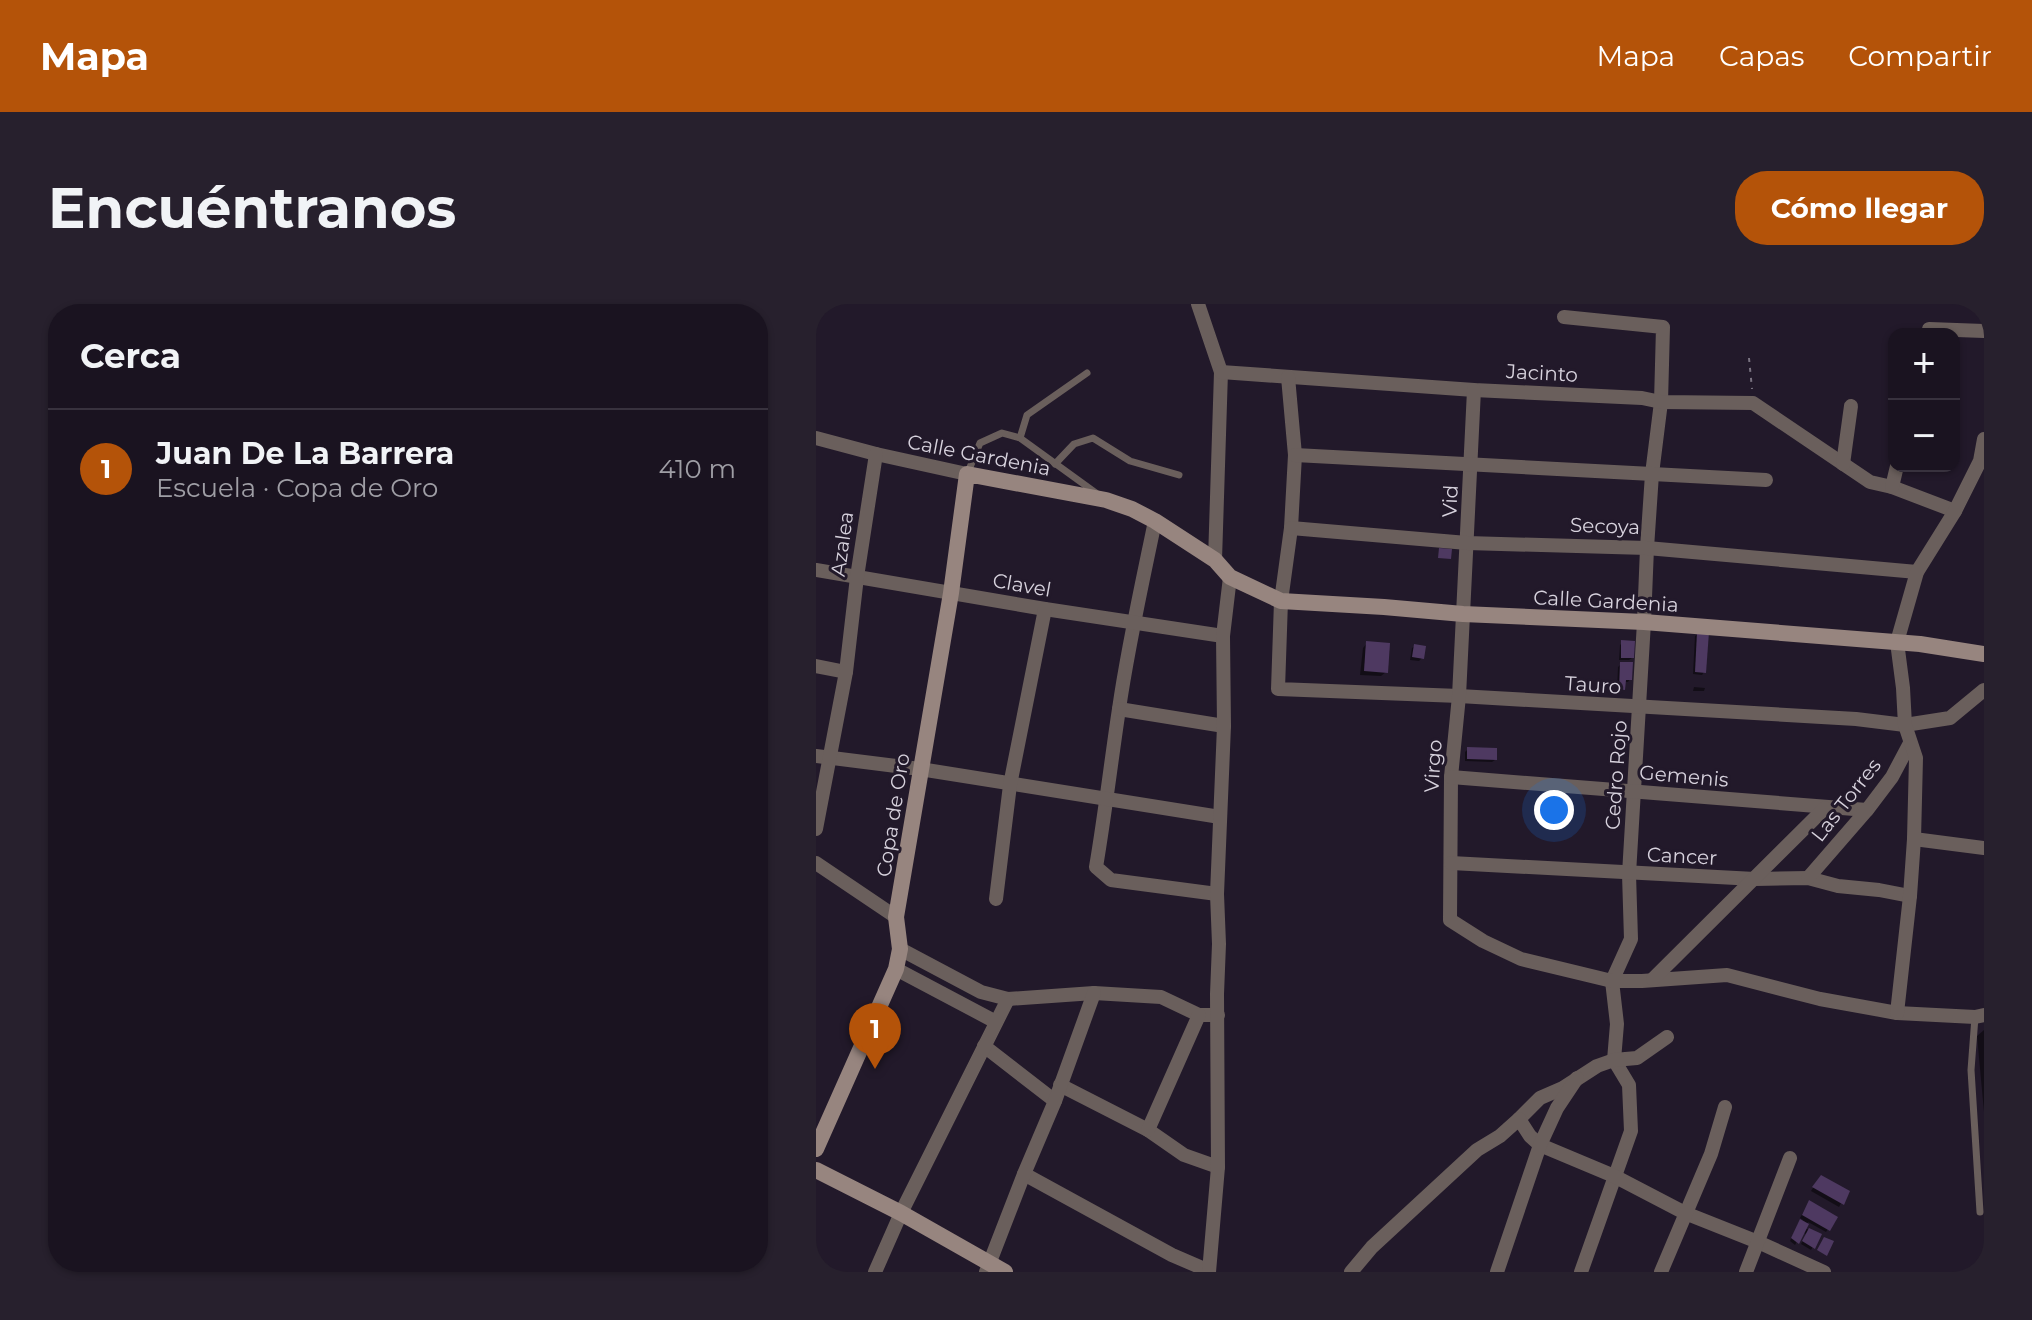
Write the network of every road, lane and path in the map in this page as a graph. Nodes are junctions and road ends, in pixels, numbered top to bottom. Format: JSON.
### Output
{"nodes":[{"id":1,"x":1198,"y":304,"type":"edge"},
{"id":2,"x":1564,"y":317,"type":"dead end"},
{"id":3,"x":1960,"y":331,"type":"edge"},
{"id":4,"x":1984,"y":331,"type":"edge"},
{"id":5,"x":1749,"y":358,"type":"dead end"},
{"id":6,"x":1221,"y":372,"type":"junction"},
{"id":7,"x":1087,"y":373,"type":"dead end"},
{"id":8,"x":1288,"y":377,"type":"junction"},
{"id":9,"x":1474,"y":390,"type":"junction"},
{"id":10,"x":1661,"y":402,"type":"junction"},
{"id":11,"x":1753,"y":403,"type":"junction"},
{"id":12,"x":1851,"y":406,"type":"dead end"},
{"id":13,"x":816,"y":438,"type":"edge"},
{"id":14,"x":1020,"y":438,"type":"junction"},
{"id":15,"x":1984,"y":439,"type":"edge"},
{"id":16,"x":876,"y":454,"type":"junction"},
{"id":17,"x":1295,"y":455,"type":"junction"},
{"id":18,"x":1055,"y":464,"type":"junction"},
{"id":19,"x":1843,"y":464,"type":"junction"},
{"id":20,"x":1472,"y":465,"type":"junction"},
{"id":21,"x":1896,"y":472,"type":"edge"},
{"id":22,"x":967,"y":474,"type":"junction"},
{"id":23,"x":1652,"y":474,"type":"junction"},
{"id":24,"x":1179,"y":475,"type":"dead end"},
{"id":25,"x":1766,"y":480,"type":"dead end"},
{"id":26,"x":1892,"y":487,"type":"junction"},
{"id":27,"x":1106,"y":500,"type":"junction"},
{"id":28,"x":1955,"y":511,"type":"junction"},
{"id":29,"x":1155,"y":521,"type":"junction"},
{"id":30,"x":1291,"y":528,"type":"junction"},
{"id":31,"x":1467,"y":543,"type":"junction"},
{"id":32,"x":1647,"y":548,"type":"junction"},
{"id":33,"x":1215,"y":560,"type":"junction"},
{"id":34,"x":816,"y":570,"type":"edge"},
{"id":35,"x":1917,"y":572,"type":"junction"},
{"id":36,"x":857,"y":577,"type":"junction"},
{"id":37,"x":1230,"y":577,"type":"junction"},
{"id":38,"x":951,"y":593,"type":"junction"},
{"id":39,"x":1281,"y":601,"type":"junction"},
{"id":40,"x":1045,"y":609,"type":"junction"},
{"id":41,"x":1463,"y":614,"type":"junction"},
{"id":42,"x":1134,"y":622,"type":"junction"},
{"id":43,"x":1644,"y":622,"type":"junction"},
{"id":44,"x":1223,"y":636,"type":"junction"},
{"id":45,"x":1897,"y":642,"type":"junction"},
{"id":46,"x":1984,"y":654,"type":"edge"},
{"id":47,"x":816,"y":666,"type":"edge"},
{"id":48,"x":846,"y":672,"type":"junction"},
{"id":49,"x":1984,"y":690,"type":"edge"},
{"id":50,"x":1459,"y":696,"type":"junction"},
{"id":51,"x":1640,"y":708,"type":"junction"},
{"id":52,"x":1119,"y":709,"type":"junction"},
{"id":53,"x":1905,"y":725,"type":"junction"},
{"id":54,"x":1224,"y":726,"type":"junction"},
{"id":55,"x":1910,"y":743,"type":"junction"},
{"id":56,"x":823,"y":757,"type":"edge"},
{"id":57,"x":920,"y":769,"type":"junction"},
{"id":58,"x":1451,"y":777,"type":"junction"},
{"id":59,"x":1010,"y":785,"type":"junction"},
{"id":60,"x":1635,"y":791,"type":"junction"},
{"id":61,"x":1108,"y":801,"type":"junction"},
{"id":62,"x":1825,"y":808,"type":"junction"},
{"id":63,"x":1867,"y":810,"type":"junction"},
{"id":64,"x":1220,"y":817,"type":"junction"},
{"id":65,"x":816,"y":829,"type":"edge"},
{"id":66,"x":1914,"y":839,"type":"junction"},
{"id":67,"x":1984,"y":848,"type":"edge"},
{"id":68,"x":816,"y":863,"type":"edge"},
{"id":69,"x":1451,"y":863,"type":"junction"},
{"id":70,"x":1629,"y":874,"type":"junction"},
{"id":71,"x":1808,"y":878,"type":"junction"},
{"id":72,"x":1755,"y":879,"type":"junction"},
{"id":73,"x":1217,"y":894,"type":"junction"},
{"id":74,"x":1910,"y":896,"type":"junction"},
{"id":75,"x":996,"y":899,"type":"dead end"},
{"id":76,"x":896,"y":917,"type":"junction"},
{"id":77,"x":900,"y":949,"type":"junction"},
{"id":78,"x":896,"y":969,"type":"junction"},
{"id":79,"x":1653,"y":979,"type":"junction"},
{"id":80,"x":1612,"y":981,"type":"junction"},
{"id":81,"x":1094,"y":993,"type":"junction"},
{"id":82,"x":1008,"y":999,"type":"junction"},
{"id":83,"x":1897,"y":1013,"type":"junction"},
{"id":84,"x":1199,"y":1015,"type":"junction"},
{"id":85,"x":1218,"y":1015,"type":"junction"},
{"id":86,"x":1980,"y":1016,"type":"edge"},
{"id":87,"x":996,"y":1022,"type":"junction"},
{"id":88,"x":1667,"y":1037,"type":"dead end"},
{"id":89,"x":984,"y":1046,"type":"junction"},
{"id":90,"x":1614,"y":1060,"type":"junction"},
{"id":91,"x":1577,"y":1078,"type":"junction"},
{"id":92,"x":1060,"y":1085,"type":"junction"},
{"id":93,"x":1055,"y":1101,"type":"junction"},
{"id":94,"x":1725,"y":1107,"type":"dead end"},
{"id":95,"x":1519,"y":1119,"type":"junction"},
{"id":96,"x":1148,"y":1130,"type":"junction"},
{"id":97,"x":1540,"y":1145,"type":"junction"},
{"id":98,"x":816,"y":1149,"type":"edge"},
{"id":99,"x":1790,"y":1158,"type":"dead end"},
{"id":100,"x":1218,"y":1167,"type":"junction"},
{"id":101,"x":816,"y":1170,"type":"edge"},
{"id":102,"x":1024,"y":1174,"type":"junction"},
{"id":103,"x":1614,"y":1176,"type":"junction"},
{"id":104,"x":1981,"y":1176,"type":"edge"},
{"id":105,"x":1980,"y":1212,"type":"dead end"},
{"id":106,"x":901,"y":1213,"type":"junction"},
{"id":107,"x":1685,"y":1213,"type":"junction"},
{"id":108,"x":1758,"y":1242,"type":"junction"},
{"id":109,"x":988,"y":1268,"type":"edge"},
{"id":110,"x":1209,"y":1271,"type":"edge"},
{"id":111,"x":875,"y":1272,"type":"edge"},
{"id":112,"x":1005,"y":1272,"type":"edge"},
{"id":113,"x":1351,"y":1272,"type":"edge"},
{"id":114,"x":1497,"y":1272,"type":"edge"},
{"id":115,"x":1581,"y":1272,"type":"edge"},
{"id":116,"x":1661,"y":1272,"type":"edge"},
{"id":117,"x":1746,"y":1272,"type":"edge"},
{"id":118,"x":1824,"y":1272,"type":"edge"}],
"edges":[{"from":1,"to":6,"type":"street"},
{"from":2,"to":10,"type":"street","name":"Cedro Rojo"},
{"from":3,"to":4,"type":"street"},
{"from":5,"to":11,"type":"path"},
{"from":6,"to":8,"type":"street","name":"Jacinto"},
{"from":6,"to":33,"type":"street"},
{"from":7,"to":14,"type":"lane"},
{"from":8,"to":9,"type":"street","name":"Jacinto"},
{"from":8,"to":17,"type":"street"},
{"from":9,"to":10,"type":"street","name":"Jacinto"},
{"from":9,"to":20,"type":"street","name":"Vid"},
{"from":10,"to":11,"type":"street","name":"Jacinto"},
{"from":10,"to":23,"type":"street","name":"Cedro Rojo"},
{"from":11,"to":19,"type":"street"},
{"from":12,"to":19,"type":"street"},
{"from":13,"to":16,"type":"street","name":"Calle Gardenia"},
{"from":14,"to":18,"type":"lane"},
{"from":14,"to":22,"type":"lane"},
{"from":15,"to":28,"type":"street"},
{"from":16,"to":22,"type":"street","name":"Calle Gardenia"},
{"from":16,"to":36,"type":"street","name":"Azalea"},
{"from":17,"to":20,"type":"street"},
{"from":17,"to":30,"type":"street"},
{"from":18,"to":24,"type":"lane"},
{"from":18,"to":27,"type":"lane"},
{"from":19,"to":26,"type":"street"},
{"from":20,"to":23,"type":"street"},
{"from":20,"to":31,"type":"street","name":"Vid"},
{"from":21,"to":26,"type":"street"},
{"from":22,"to":27,"type":"street","name":"Calle Gardenia"},
{"from":22,"to":38,"type":"street","name":"Copa de Oro"},
{"from":23,"to":25,"type":"street"},
{"from":23,"to":32,"type":"street","name":"Cedro Rojo"},
{"from":26,"to":28,"type":"street"},
{"from":27,"to":29,"type":"street","name":"Calle Gardenia"},
{"from":28,"to":35,"type":"street"},
{"from":29,"to":33,"type":"street","name":"Calle Gardenia"},
{"from":29,"to":42,"type":"street"},
{"from":30,"to":31,"type":"street","name":"Secoya"},
{"from":30,"to":39,"type":"street"},
{"from":31,"to":32,"type":"street","name":"Secoya"},
{"from":31,"to":41,"type":"street","name":"Vid"},
{"from":32,"to":35,"type":"street","name":"Secoya"},
{"from":32,"to":43,"type":"street","name":"Cedro Rojo"},
{"from":33,"to":37,"type":"street","name":"Calle Gardenia"},
{"from":34,"to":36,"type":"street","name":"Clavel"},
{"from":35,"to":45,"type":"street"},
{"from":36,"to":38,"type":"street","name":"Clavel"},
{"from":36,"to":48,"type":"street","name":"Azalea"},
{"from":37,"to":39,"type":"street","name":"Calle Gardenia"},
{"from":37,"to":44,"type":"street"},
{"from":38,"to":40,"type":"street","name":"Clavel"},
{"from":38,"to":57,"type":"street","name":"Copa de Oro"},
{"from":39,"to":41,"type":"street","name":"Calle Gardenia"},
{"from":39,"to":50,"type":"street","name":"Tauro"},
{"from":40,"to":42,"type":"street","name":"Clavel"},
{"from":40,"to":59,"type":"street"},
{"from":41,"to":43,"type":"street","name":"Calle Gardenia"},
{"from":41,"to":50,"type":"street","name":"Virgo"},
{"from":42,"to":44,"type":"street","name":"Clavel"},
{"from":42,"to":52,"type":"street"},
{"from":43,"to":45,"type":"street","name":"Calle Gardenia"},
{"from":43,"to":51,"type":"street","name":"Cedro Rojo"},
{"from":44,"to":54,"type":"street"},
{"from":45,"to":46,"type":"street","name":"Calle Gardenia"},
{"from":45,"to":53,"type":"street"},
{"from":47,"to":48,"type":"street"},
{"from":48,"to":56,"type":"street","name":"Azalea"},
{"from":49,"to":53,"type":"street"},
{"from":50,"to":51,"type":"street","name":"Tauro"},
{"from":50,"to":58,"type":"street","name":"Virgo"},
{"from":51,"to":53,"type":"street","name":"Tauro"},
{"from":51,"to":60,"type":"street","name":"Cedro Rojo"},
{"from":52,"to":54,"type":"street"},
{"from":52,"to":61,"type":"street"},
{"from":53,"to":55,"type":"street"},
{"from":54,"to":64,"type":"street"},
{"from":55,"to":63,"type":"street","name":"Las Torres"},
{"from":55,"to":66,"type":"street"},
{"from":56,"to":57,"type":"street"},
{"from":56,"to":65,"type":"street","name":"Azalea"},
{"from":57,"to":59,"type":"street"},
{"from":57,"to":76,"type":"street","name":"Copa de Oro"},
{"from":58,"to":60,"type":"street","name":"Gemenis"},
{"from":58,"to":69,"type":"street","name":"Virgo"},
{"from":59,"to":61,"type":"street"},
{"from":59,"to":75,"type":"street"},
{"from":60,"to":62,"type":"street","name":"Gemenis"},
{"from":60,"to":70,"type":"street","name":"Cedro Rojo"},
{"from":61,"to":64,"type":"street"},
{"from":61,"to":73,"type":"street"},
{"from":62,"to":63,"type":"street","name":"Gemenis"},
{"from":62,"to":72,"type":"street"},
{"from":63,"to":71,"type":"street","name":"Las Torres"},
{"from":64,"to":73,"type":"street"},
{"from":66,"to":67,"type":"street"},
{"from":66,"to":74,"type":"street"},
{"from":68,"to":76,"type":"street"},
{"from":69,"to":70,"type":"street","name":"Cancer"},
{"from":69,"to":80,"type":"street","name":"Virgo"},
{"from":70,"to":72,"type":"street","name":"Cancer"},
{"from":70,"to":80,"type":"street","name":"Cedro Rojo"},
{"from":71,"to":72,"type":"street","name":"Cancer"},
{"from":71,"to":74,"type":"street","name":"Cancer"},
{"from":72,"to":79,"type":"street"},
{"from":73,"to":85,"type":"street"},
{"from":74,"to":83,"type":"street"},
{"from":76,"to":77,"type":"street","name":"Copa de Oro"},
{"from":77,"to":78,"type":"street","name":"Copa de Oro"},
{"from":77,"to":82,"type":"street"},
{"from":78,"to":87,"type":"street"},
{"from":78,"to":98,"type":"street","name":"Copa de Oro"},
{"from":79,"to":80,"type":"street"},
{"from":79,"to":83,"type":"street"},
{"from":80,"to":90,"type":"street"},
{"from":81,"to":82,"type":"street"},
{"from":81,"to":84,"type":"street"},
{"from":81,"to":92,"type":"street"},
{"from":82,"to":87,"type":"street"},
{"from":83,"to":86,"type":"street"},
{"from":84,"to":85,"type":"street"},
{"from":84,"to":96,"type":"street"},
{"from":85,"to":100,"type":"street"},
{"from":86,"to":104,"type":"lane"},
{"from":87,"to":89,"type":"street"},
{"from":88,"to":90,"type":"street"},
{"from":89,"to":93,"type":"street"},
{"from":89,"to":106,"type":"street"},
{"from":90,"to":91,"type":"street"},
{"from":90,"to":103,"type":"street"},
{"from":91,"to":95,"type":"street"},
{"from":91,"to":97,"type":"street"},
{"from":92,"to":93,"type":"street"},
{"from":92,"to":96,"type":"street"},
{"from":93,"to":102,"type":"street"},
{"from":94,"to":107,"type":"street"},
{"from":95,"to":97,"type":"street"},
{"from":95,"to":113,"type":"street"},
{"from":96,"to":100,"type":"street"},
{"from":97,"to":103,"type":"street"},
{"from":97,"to":114,"type":"street"},
{"from":99,"to":108,"type":"street"},
{"from":100,"to":110,"type":"street"},
{"from":101,"to":106,"type":"street"},
{"from":102,"to":109,"type":"street"},
{"from":102,"to":110,"type":"street"},
{"from":103,"to":107,"type":"street"},
{"from":103,"to":115,"type":"street"},
{"from":104,"to":105,"type":"lane"},
{"from":106,"to":109,"type":"street"},
{"from":106,"to":111,"type":"street"},
{"from":107,"to":108,"type":"street"},
{"from":107,"to":116,"type":"street"},
{"from":108,"to":117,"type":"street"},
{"from":108,"to":118,"type":"street"},
{"from":109,"to":112,"type":"street"}]}
